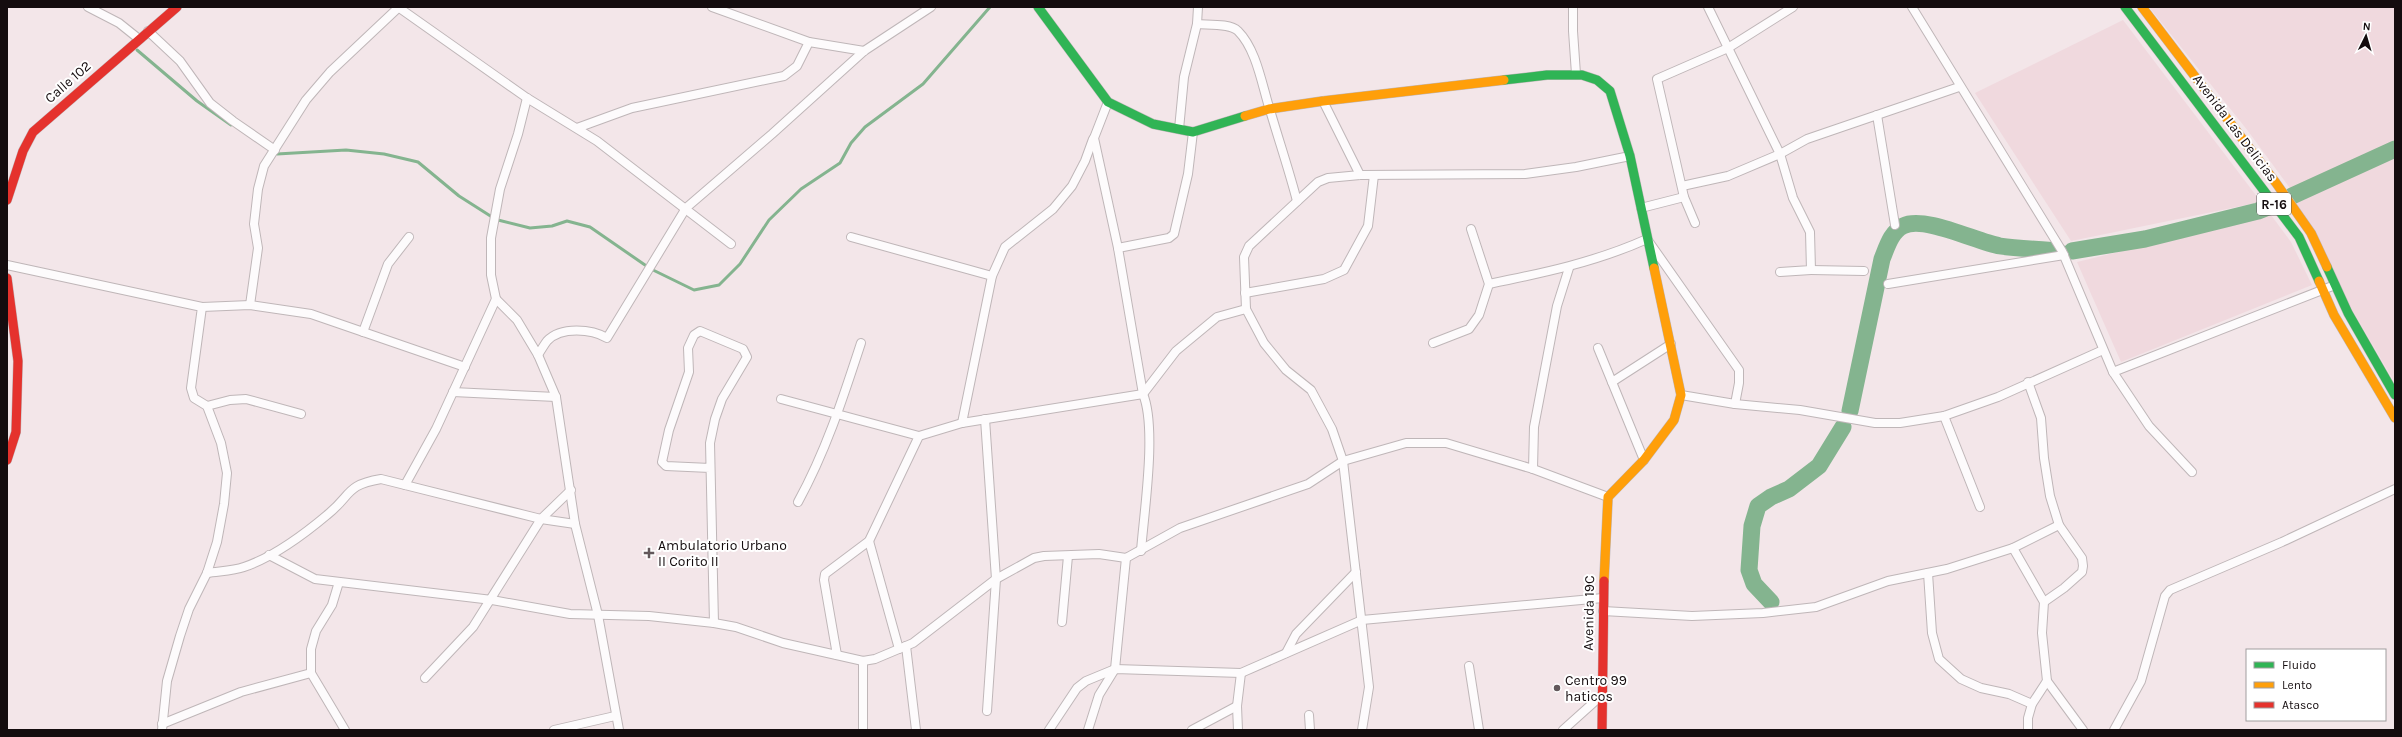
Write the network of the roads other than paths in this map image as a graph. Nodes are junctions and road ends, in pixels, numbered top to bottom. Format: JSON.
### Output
{"nodes":[{"id":1,"x":88,"y":7,"type":"edge"},
{"id":2,"x":177,"y":7,"type":"edge"},
{"id":3,"x":398,"y":7,"type":"edge"},
{"id":4,"x":712,"y":7,"type":"edge"},
{"id":5,"x":1038,"y":7,"type":"edge"},
{"id":6,"x":1198,"y":7,"type":"edge"},
{"id":7,"x":1573,"y":7,"type":"edge"},
{"id":8,"x":1708,"y":7,"type":"edge"},
{"id":9,"x":1793,"y":7,"type":"edge"},
{"id":10,"x":1912,"y":7,"type":"edge"},
{"id":11,"x":2125,"y":7,"type":"edge"},
{"id":12,"x":2142,"y":7,"type":"edge"},
{"id":13,"x":926,"y":8,"type":"edge"},
{"id":14,"x":1197,"y":24,"type":"junction"},
{"id":15,"x":148,"y":31,"type":"junction"},
{"id":16,"x":139,"y":39,"type":"junction"},
{"id":17,"x":809,"y":42,"type":"junction"},
{"id":18,"x":1728,"y":48,"type":"junction"},
{"id":19,"x":864,"y":51,"type":"junction"},
{"id":20,"x":1576,"y":74,"type":"junction"},
{"id":21,"x":1959,"y":87,"type":"junction"},
{"id":22,"x":526,"y":98,"type":"junction"},
{"id":23,"x":1323,"y":101,"type":"junction"},
{"id":24,"x":1108,"y":102,"type":"junction"},
{"id":25,"x":1269,"y":109,"type":"junction"},
{"id":26,"x":1877,"y":115,"type":"junction"},
{"id":27,"x":577,"y":128,"type":"junction"},
{"id":28,"x":1179,"y":129,"type":"junction"},
{"id":29,"x":1193,"y":132,"type":"junction"},
{"id":30,"x":1094,"y":138,"type":"junction"},
{"id":31,"x":275,"y":150,"type":"junction"},
{"id":32,"x":1780,"y":154,"type":"junction"},
{"id":33,"x":1630,"y":156,"type":"junction"},
{"id":34,"x":1360,"y":175,"type":"junction"},
{"id":35,"x":1374,"y":175,"type":"junction"},
{"id":36,"x":1682,"y":186,"type":"junction"},
{"id":37,"x":1684,"y":198,"type":"junction"},
{"id":38,"x":7,"y":200,"type":"edge"},
{"id":39,"x":1296,"y":201,"type":"junction"},
{"id":40,"x":686,"y":208,"type":"junction"},
{"id":41,"x":1641,"y":208,"type":"junction"},
{"id":42,"x":1695,"y":223,"type":"dead end"},
{"id":43,"x":1895,"y":225,"type":"dead end"},
{"id":44,"x":1471,"y":229,"type":"dead end"},
{"id":45,"x":409,"y":237,"type":"dead end"},
{"id":46,"x":851,"y":237,"type":"dead end"},
{"id":47,"x":1648,"y":239,"type":"junction"},
{"id":48,"x":731,"y":244,"type":"dead end"},
{"id":49,"x":1118,"y":248,"type":"junction"},
{"id":50,"x":2064,"y":255,"type":"junction"},
{"id":51,"x":7,"y":265,"type":"edge"},
{"id":52,"x":1569,"y":268,"type":"junction"},
{"id":53,"x":1811,"y":270,"type":"junction"},
{"id":54,"x":1864,"y":271,"type":"dead end"},
{"id":55,"x":1780,"y":272,"type":"dead end"},
{"id":56,"x":992,"y":276,"type":"junction"},
{"id":57,"x":7,"y":278,"type":"edge"},
{"id":58,"x":1489,"y":284,"type":"junction"},
{"id":59,"x":1888,"y":284,"type":"dead end"},
{"id":60,"x":2335,"y":285,"type":"junction"},
{"id":61,"x":2323,"y":289,"type":"junction"},
{"id":62,"x":1245,"y":293,"type":"junction"},
{"id":63,"x":496,"y":299,"type":"junction"},
{"id":64,"x":250,"y":306,"type":"junction"},
{"id":65,"x":202,"y":307,"type":"junction"},
{"id":66,"x":1246,"y":309,"type":"junction"},
{"id":67,"x":363,"y":332,"type":"junction"},
{"id":68,"x":861,"y":343,"type":"dead end"},
{"id":69,"x":1433,"y":343,"type":"dead end"},
{"id":70,"x":1671,"y":344,"type":"junction"},
{"id":71,"x":1598,"y":348,"type":"dead end"},
{"id":72,"x":2103,"y":350,"type":"junction"},
{"id":73,"x":538,"y":355,"type":"junction"},
{"id":74,"x":465,"y":367,"type":"junction"},
{"id":75,"x":2113,"y":372,"type":"junction"},
{"id":76,"x":1612,"y":382,"type":"junction"},
{"id":77,"x":2028,"y":382,"type":"junction"},
{"id":78,"x":453,"y":392,"type":"junction"},
{"id":79,"x":1143,"y":394,"type":"junction"},
{"id":80,"x":1681,"y":395,"type":"junction"},
{"id":81,"x":2395,"y":395,"type":"edge"},
{"id":82,"x":556,"y":397,"type":"junction"},
{"id":83,"x":781,"y":399,"type":"dead end"},
{"id":84,"x":1735,"y":404,"type":"junction"},
{"id":85,"x":207,"y":406,"type":"junction"},
{"id":86,"x":301,"y":414,"type":"dead end"},
{"id":87,"x":838,"y":414,"type":"junction"},
{"id":88,"x":1944,"y":416,"type":"junction"},
{"id":89,"x":2395,"y":418,"type":"edge"},
{"id":90,"x":985,"y":419,"type":"junction"},
{"id":91,"x":962,"y":423,"type":"junction"},
{"id":92,"x":919,"y":436,"type":"junction"},
{"id":93,"x":7,"y":460,"type":"edge"},
{"id":94,"x":1644,"y":460,"type":"junction"},
{"id":95,"x":1343,"y":461,"type":"junction"},
{"id":96,"x":710,"y":468,"type":"junction"},
{"id":97,"x":1533,"y":469,"type":"junction"},
{"id":98,"x":2192,"y":472,"type":"dead end"},
{"id":99,"x":405,"y":485,"type":"junction"},
{"id":100,"x":2395,"y":489,"type":"edge"},
{"id":101,"x":571,"y":490,"type":"junction"},
{"id":102,"x":1608,"y":497,"type":"junction"},
{"id":103,"x":798,"y":502,"type":"dead end"},
{"id":104,"x":1980,"y":507,"type":"dead end"},
{"id":105,"x":541,"y":519,"type":"junction"},
{"id":106,"x":575,"y":524,"type":"junction"},
{"id":107,"x":2059,"y":525,"type":"junction"},
{"id":108,"x":869,"y":541,"type":"junction"},
{"id":109,"x":2013,"y":548,"type":"junction"},
{"id":110,"x":1141,"y":551,"type":"junction"},
{"id":111,"x":269,"y":555,"type":"junction"},
{"id":112,"x":1068,"y":556,"type":"junction"},
{"id":113,"x":1126,"y":558,"type":"junction"},
{"id":114,"x":1356,"y":572,"type":"junction"},
{"id":115,"x":207,"y":573,"type":"junction"},
{"id":116,"x":1928,"y":573,"type":"junction"},
{"id":117,"x":996,"y":579,"type":"junction"},
{"id":118,"x":339,"y":582,"type":"junction"},
{"id":119,"x":1603,"y":598,"type":"junction"},
{"id":120,"x":492,"y":600,"type":"junction"},
{"id":121,"x":2044,"y":602,"type":"junction"},
{"id":122,"x":1603,"y":611,"type":"junction"},
{"id":123,"x":598,"y":615,"type":"junction"},
{"id":124,"x":1362,"y":620,"type":"junction"},
{"id":125,"x":1062,"y":622,"type":"dead end"},
{"id":126,"x":714,"y":623,"type":"junction"},
{"id":127,"x":902,"y":648,"type":"junction"},
{"id":128,"x":1286,"y":653,"type":"junction"},
{"id":129,"x":837,"y":655,"type":"junction"},
{"id":130,"x":863,"y":661,"type":"junction"},
{"id":131,"x":1469,"y":666,"type":"dead end"},
{"id":132,"x":1115,"y":669,"type":"junction"},
{"id":133,"x":311,"y":673,"type":"junction"},
{"id":134,"x":1240,"y":673,"type":"junction"},
{"id":135,"x":425,"y":678,"type":"dead end"},
{"id":136,"x":2047,"y":681,"type":"junction"},
{"id":137,"x":1602,"y":695,"type":"junction"},
{"id":138,"x":2032,"y":704,"type":"junction"},
{"id":139,"x":1237,"y":706,"type":"junction"},
{"id":140,"x":987,"y":711,"type":"dead end"},
{"id":141,"x":1310,"y":715,"type":"dead end"},
{"id":142,"x":616,"y":716,"type":"junction"},
{"id":143,"x":162,"y":727,"type":"edge"},
{"id":144,"x":345,"y":730,"type":"edge"},
{"id":145,"x":554,"y":730,"type":"edge"},
{"id":146,"x":619,"y":730,"type":"edge"},
{"id":147,"x":863,"y":730,"type":"edge"},
{"id":148,"x":916,"y":730,"type":"edge"},
{"id":149,"x":1048,"y":730,"type":"edge"},
{"id":150,"x":1088,"y":730,"type":"edge"},
{"id":151,"x":1192,"y":730,"type":"edge"},
{"id":152,"x":1238,"y":730,"type":"edge"},
{"id":153,"x":1310,"y":730,"type":"edge"},
{"id":154,"x":1362,"y":730,"type":"edge"},
{"id":155,"x":1479,"y":730,"type":"edge"},
{"id":156,"x":1563,"y":730,"type":"edge"},
{"id":157,"x":1602,"y":730,"type":"edge"},
{"id":158,"x":2028,"y":730,"type":"edge"},
{"id":159,"x":2083,"y":730,"type":"edge"},
{"id":160,"x":2114,"y":730,"type":"edge"}],
"edges":[{"from":1,"to":16,"type":"street"},
{"from":2,"to":15,"type":"main road","name":"Calle 102"},
{"from":3,"to":22,"type":"street"},
{"from":3,"to":31,"type":"street"},
{"from":4,"to":17,"type":"street"},
{"from":5,"to":24,"type":"main road"},
{"from":6,"to":14,"type":"street"},
{"from":7,"to":20,"type":"street"},
{"from":8,"to":18,"type":"street"},
{"from":9,"to":18,"type":"street"},
{"from":10,"to":21,"type":"street"},
{"from":11,"to":61,"type":"main road","name":"Avenida Las Delicias","number":"R-16"},
{"from":12,"to":60,"type":"main road","name":"Avenida Las Delicias","number":"R-16"},
{"from":13,"to":19,"type":"street"},
{"from":14,"to":25,"type":"street"},
{"from":14,"to":28,"type":"street"},
{"from":15,"to":16,"type":"main road","name":"Calle 102"},
{"from":15,"to":31,"type":"street"},
{"from":16,"to":38,"type":"main road","name":"Calle 102"},
{"from":17,"to":19,"type":"street"},
{"from":17,"to":27,"type":"street"},
{"from":18,"to":32,"type":"street"},
{"from":18,"to":36,"type":"street"},
{"from":19,"to":40,"type":"street"},
{"from":20,"to":23,"type":"main road"},
{"from":20,"to":33,"type":"main road"},
{"from":21,"to":26,"type":"street"},
{"from":21,"to":50,"type":"street"},
{"from":22,"to":27,"type":"street"},
{"from":22,"to":63,"type":"street"},
{"from":23,"to":25,"type":"main road"},
{"from":23,"to":34,"type":"street"},
{"from":24,"to":28,"type":"main road"},
{"from":24,"to":30,"type":"street"},
{"from":25,"to":29,"type":"main road"},
{"from":25,"to":39,"type":"street"},
{"from":26,"to":32,"type":"street"},
{"from":26,"to":43,"type":"street"},
{"from":27,"to":40,"type":"street"},
{"from":28,"to":29,"type":"main road"},
{"from":29,"to":49,"type":"street"},
{"from":30,"to":49,"type":"street"},
{"from":30,"to":56,"type":"street"},
{"from":31,"to":64,"type":"street"},
{"from":32,"to":36,"type":"street"},
{"from":32,"to":53,"type":"street"},
{"from":33,"to":35,"type":"street"},
{"from":33,"to":41,"type":"main road"},
{"from":34,"to":35,"type":"street"},
{"from":34,"to":39,"type":"street"},
{"from":35,"to":62,"type":"street"},
{"from":36,"to":37,"type":"street"},
{"from":37,"to":41,"type":"street"},
{"from":37,"to":42,"type":"street"},
{"from":39,"to":62,"type":"street"},
{"from":40,"to":48,"type":"street"},
{"from":40,"to":73,"type":"street"},
{"from":41,"to":47,"type":"main road"},
{"from":44,"to":58,"type":"street"},
{"from":45,"to":67,"type":"street"},
{"from":46,"to":56,"type":"street"},
{"from":47,"to":52,"type":"street"},
{"from":47,"to":70,"type":"main road"},
{"from":47,"to":84,"type":"street"},
{"from":49,"to":79,"type":"street"},
{"from":50,"to":59,"type":"street"},
{"from":50,"to":72,"type":"street"},
{"from":51,"to":65,"type":"street"},
{"from":52,"to":58,"type":"street"},
{"from":52,"to":97,"type":"street"},
{"from":53,"to":54,"type":"street"},
{"from":53,"to":55,"type":"street"},
{"from":56,"to":91,"type":"street"},
{"from":57,"to":93,"type":"main road"},
{"from":58,"to":69,"type":"street"},
{"from":60,"to":61,"type":"street"},
{"from":60,"to":81,"type":"main road","name":"Avenida Las Delicias","number":"R-16"},
{"from":61,"to":75,"type":"street"},
{"from":61,"to":89,"type":"main road","name":"Avenida Las Delicias","number":"R-16"},
{"from":62,"to":66,"type":"street"},
{"from":63,"to":73,"type":"street"},
{"from":63,"to":74,"type":"street"},
{"from":64,"to":65,"type":"street"},
{"from":64,"to":67,"type":"street"},
{"from":65,"to":85,"type":"street"},
{"from":66,"to":79,"type":"street"},
{"from":66,"to":95,"type":"street"},
{"from":67,"to":74,"type":"street"},
{"from":68,"to":87,"type":"street"},
{"from":70,"to":76,"type":"street"},
{"from":70,"to":80,"type":"main road"},
{"from":71,"to":76,"type":"street"},
{"from":72,"to":75,"type":"street"},
{"from":72,"to":77,"type":"street"},
{"from":73,"to":82,"type":"street"},
{"from":74,"to":78,"type":"street"},
{"from":75,"to":98,"type":"street"},
{"from":76,"to":94,"type":"street"},
{"from":77,"to":88,"type":"street"},
{"from":77,"to":107,"type":"street"},
{"from":78,"to":82,"type":"street"},
{"from":78,"to":99,"type":"street"},
{"from":79,"to":90,"type":"street"},
{"from":79,"to":110,"type":"street"},
{"from":80,"to":84,"type":"street"},
{"from":80,"to":94,"type":"main road"},
{"from":82,"to":101,"type":"street"},
{"from":83,"to":87,"type":"street"},
{"from":84,"to":88,"type":"street"},
{"from":85,"to":86,"type":"street"},
{"from":85,"to":115,"type":"street"},
{"from":87,"to":92,"type":"street"},
{"from":87,"to":103,"type":"street"},
{"from":88,"to":104,"type":"street"},
{"from":90,"to":91,"type":"street"},
{"from":90,"to":117,"type":"street"},
{"from":91,"to":92,"type":"street"},
{"from":92,"to":108,"type":"street"},
{"from":94,"to":102,"type":"main road"},
{"from":95,"to":97,"type":"street"},
{"from":95,"to":110,"type":"street"},
{"from":95,"to":114,"type":"street"},
{"from":96,"to":96,"type":"street"},
{"from":96,"to":126,"type":"street"},
{"from":97,"to":102,"type":"street"},
{"from":99,"to":105,"type":"street"},
{"from":99,"to":111,"type":"street"},
{"from":100,"to":160,"type":"street"},
{"from":101,"to":105,"type":"street"},
{"from":101,"to":106,"type":"street"},
{"from":102,"to":119,"type":"main road","name":"Avenida 19C"},
{"from":105,"to":106,"type":"street"},
{"from":105,"to":120,"type":"street"},
{"from":106,"to":123,"type":"street"},
{"from":107,"to":109,"type":"street"},
{"from":107,"to":121,"type":"street"},
{"from":108,"to":127,"type":"street"},
{"from":108,"to":129,"type":"street"},
{"from":109,"to":116,"type":"street"},
{"from":109,"to":121,"type":"street"},
{"from":110,"to":113,"type":"street"},
{"from":111,"to":115,"type":"street"},
{"from":111,"to":118,"type":"street"},
{"from":112,"to":113,"type":"street"},
{"from":112,"to":117,"type":"street"},
{"from":112,"to":125,"type":"street"},
{"from":113,"to":132,"type":"street"},
{"from":114,"to":124,"type":"street"},
{"from":114,"to":128,"type":"street"},
{"from":115,"to":143,"type":"street"},
{"from":116,"to":122,"type":"street"},
{"from":116,"to":138,"type":"street"},
{"from":117,"to":127,"type":"street"},
{"from":117,"to":140,"type":"street"},
{"from":118,"to":120,"type":"street"},
{"from":118,"to":133,"type":"street"},
{"from":119,"to":122,"type":"main road","name":"Avenida 19C"},
{"from":119,"to":124,"type":"street"},
{"from":120,"to":123,"type":"street"},
{"from":120,"to":135,"type":"street"},
{"from":121,"to":136,"type":"street"},
{"from":122,"to":137,"type":"main road","name":"Avenida 19C"},
{"from":123,"to":126,"type":"street"},
{"from":123,"to":142,"type":"street"},
{"from":124,"to":128,"type":"street"},
{"from":124,"to":154,"type":"street"},
{"from":126,"to":129,"type":"street"},
{"from":127,"to":130,"type":"street"},
{"from":127,"to":148,"type":"street"},
{"from":128,"to":134,"type":"street"},
{"from":129,"to":130,"type":"street"},
{"from":130,"to":147,"type":"street"},
{"from":131,"to":155,"type":"street"},
{"from":132,"to":134,"type":"street"},
{"from":132,"to":149,"type":"street"},
{"from":132,"to":150,"type":"street"},
{"from":133,"to":143,"type":"street"},
{"from":133,"to":144,"type":"street"},
{"from":134,"to":139,"type":"street"},
{"from":136,"to":138,"type":"street"},
{"from":136,"to":159,"type":"street"},
{"from":137,"to":156,"type":"street"},
{"from":137,"to":157,"type":"main road","name":"Avenida 19C"},
{"from":138,"to":158,"type":"street"},
{"from":139,"to":151,"type":"street"},
{"from":139,"to":152,"type":"street"},
{"from":141,"to":153,"type":"street"},
{"from":142,"to":145,"type":"street"},
{"from":142,"to":146,"type":"street"}]}
